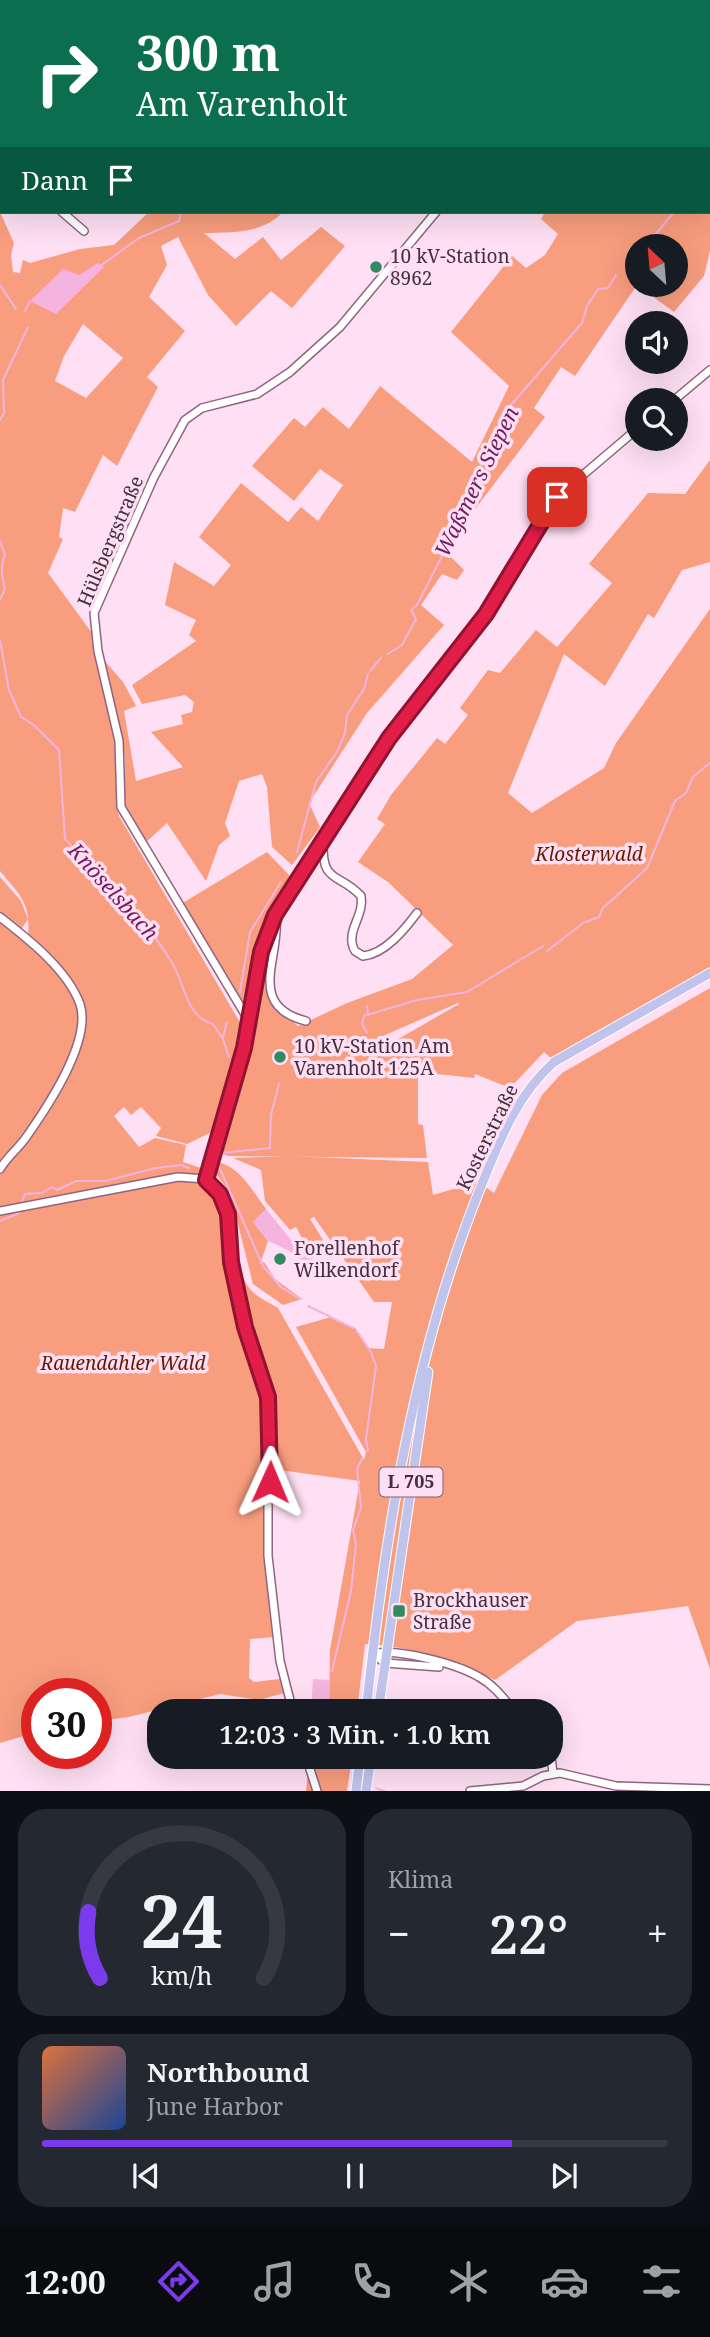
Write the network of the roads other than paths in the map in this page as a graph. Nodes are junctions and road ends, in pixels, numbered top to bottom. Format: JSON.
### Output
{"nodes":[{"id":1,"x":64,"y":214,"type":"edge"},
{"id":2,"x":434,"y":214,"type":"edge"},
{"id":3,"x":84,"y":231,"type":"dead end"},
{"id":4,"x":710,"y":370,"type":"edge"},
{"id":5,"x":688,"y":388,"type":"edge"},
{"id":6,"x":625,"y":439,"type":"edge"},
{"id":7,"x":323,"y":842,"type":"junction"},
{"id":8,"x":417,"y":913,"type":"dead end"},
{"id":9,"x":275,"y":915,"type":"junction"},
{"id":10,"x":0,"y":917,"type":"edge"},
{"id":11,"x":710,"y":973,"type":"edge"},
{"id":12,"x":248,"y":1021,"type":"junction"},
{"id":13,"x":306,"y":1021,"type":"dead end"},
{"id":14,"x":0,"y":1170,"type":"edge"},
{"id":15,"x":206,"y":1180,"type":"junction"},
{"id":16,"x":0,"y":1210,"type":"edge"},
{"id":17,"x":435,"y":1326,"type":"junction"},
{"id":18,"x":387,"y":1651,"type":"junction"},
{"id":19,"x":373,"y":1654,"type":"junction"},
{"id":20,"x":385,"y":1663,"type":"junction"},
{"id":21,"x":457,"y":1668,"type":"junction"},
{"id":22,"x":290,"y":1699,"type":"edge"},
{"id":23,"x":368,"y":1699,"type":"edge"},
{"id":24,"x":380,"y":1699,"type":"edge"},
{"id":25,"x":502,"y":1699,"type":"edge"},
{"id":26,"x":310,"y":1769,"type":"edge"},
{"id":27,"x":359,"y":1769,"type":"edge"},
{"id":28,"x":369,"y":1769,"type":"edge"},
{"id":29,"x":552,"y":1769,"type":"edge"},
{"id":30,"x":553,"y":1773,"type":"junction"},
{"id":31,"x":710,"y":1789,"type":"edge"},
{"id":32,"x":317,"y":1791,"type":"edge"},
{"id":33,"x":356,"y":1791,"type":"edge"},
{"id":34,"x":366,"y":1791,"type":"edge"},
{"id":35,"x":470,"y":1791,"type":"edge"}],
"edges":[{"from":1,"to":3,"type":"street"},
{"from":2,"to":12,"type":"street","name":"Hülsbergstraße"},
{"from":4,"to":5,"type":"street"},
{"from":6,"to":7,"type":"street"},
{"from":7,"to":8,"type":"street"},
{"from":7,"to":9,"type":"street"},
{"from":9,"to":12,"type":"street"},
{"from":9,"to":13,"type":"street"},
{"from":10,"to":14,"type":"street"},
{"from":11,"to":17,"type":"main road","name":"Kosterstraße","number":"L 705"},
{"from":12,"to":15,"type":"street"},
{"from":15,"to":16,"type":"street"},
{"from":15,"to":22,"type":"street"},
{"from":17,"to":18,"type":"main road","name":"Kosterstraße","number":"L 705"},
{"from":17,"to":19,"type":"main road","name":"Kosterstraße","number":"L 705"},
{"from":18,"to":19,"type":"street"},
{"from":18,"to":20,"type":"main road","name":"Kosterstraße","number":"L 705"},
{"from":18,"to":21,"type":"street"},
{"from":19,"to":20,"type":"street"},
{"from":19,"to":23,"type":"main road","name":"Kosterstraße","number":"L 705"},
{"from":20,"to":21,"type":"street"},
{"from":20,"to":24,"type":"main road","name":"Kosterstraße","number":"L 705"},
{"from":21,"to":25,"type":"street"},
{"from":26,"to":32,"type":"street"},
{"from":27,"to":33,"type":"main road"},
{"from":28,"to":34,"type":"main road"},
{"from":29,"to":30,"type":"street"},
{"from":30,"to":31,"type":"street"},
{"from":30,"to":35,"type":"street"}]}
